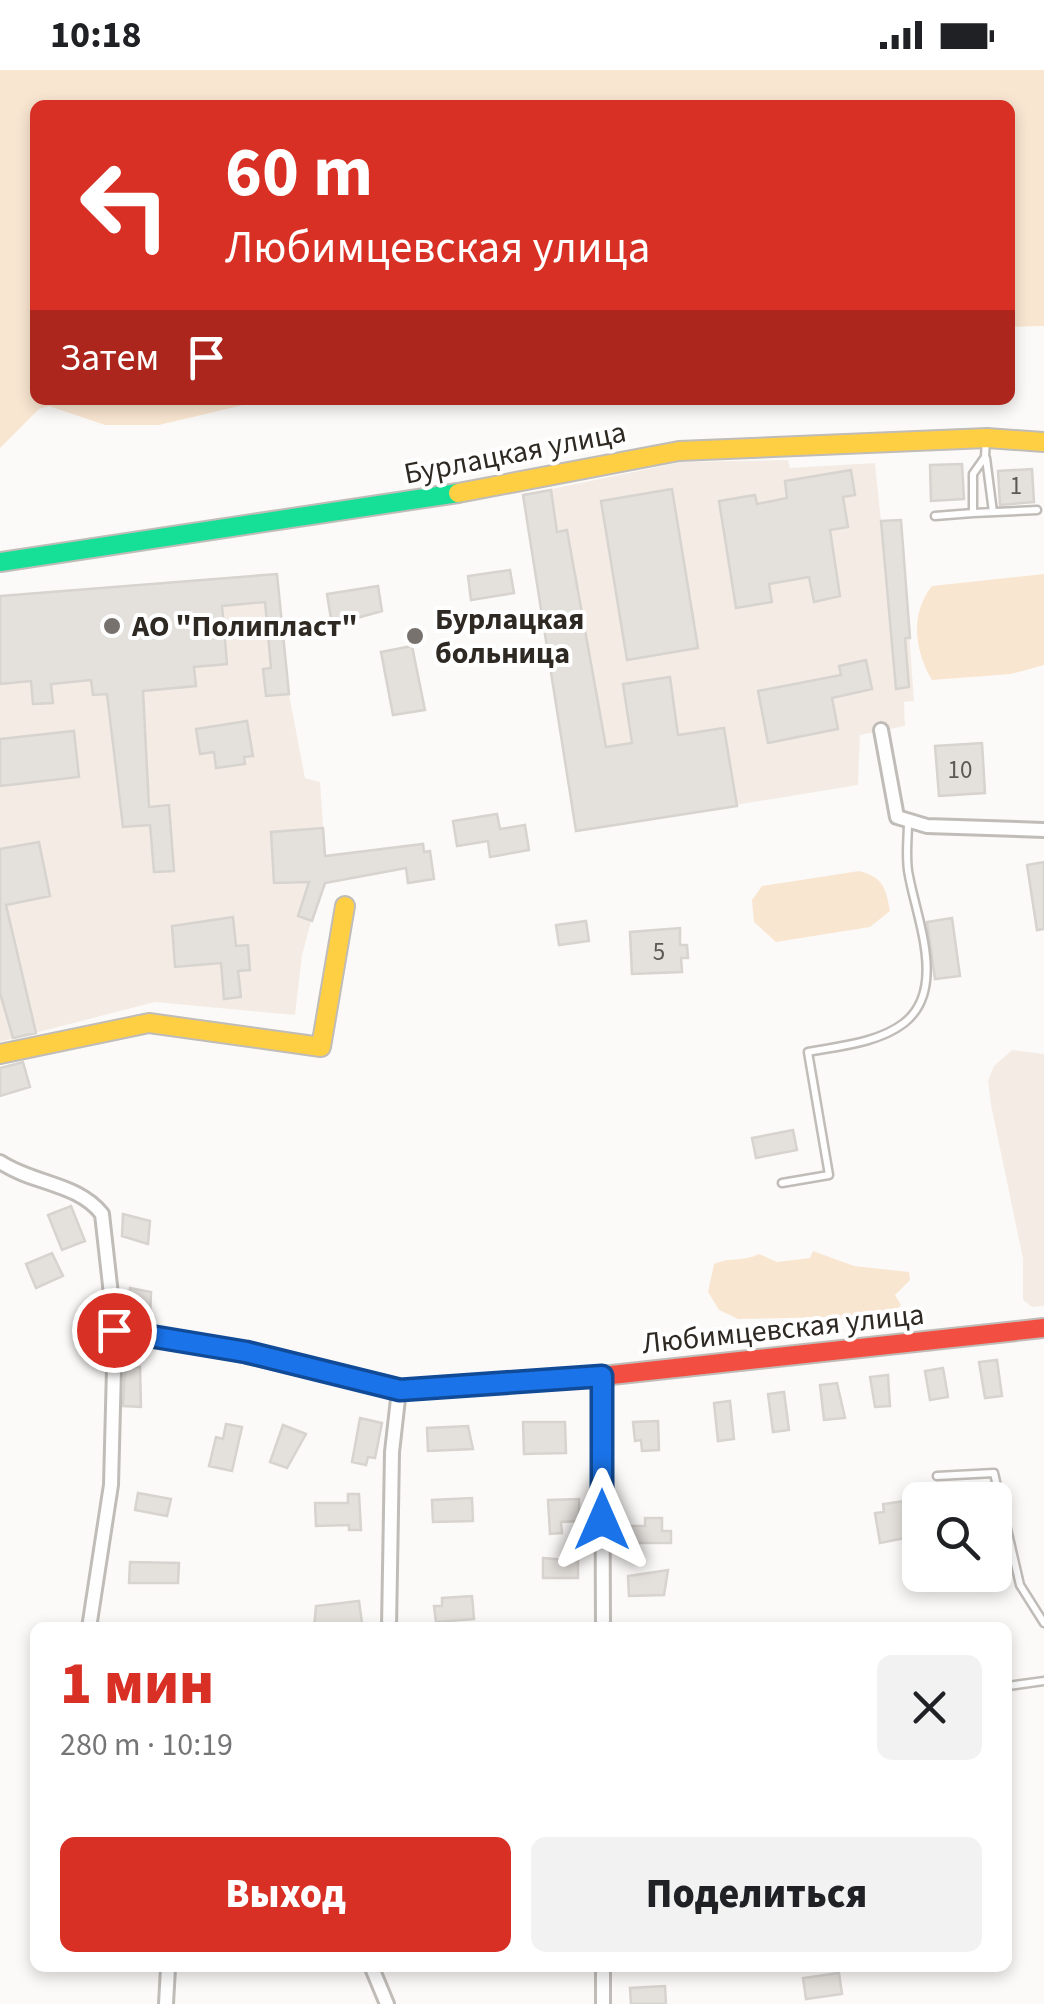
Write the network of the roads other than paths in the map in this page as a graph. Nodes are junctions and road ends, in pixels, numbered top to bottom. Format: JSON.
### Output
{"nodes":[{"id":1,"x":1044,"y":442,"type":"edge"},
{"id":2,"x":986,"y":448,"type":"junction"},
{"id":3,"x":1037,"y":510,"type":"dead end"},
{"id":4,"x":993,"y":512,"type":"junction"},
{"id":5,"x":973,"y":513,"type":"junction"},
{"id":6,"x":935,"y":516,"type":"dead end"},
{"id":7,"x":0,"y":562,"type":"edge"},
{"id":8,"x":881,"y":730,"type":"dead end"},
{"id":9,"x":908,"y":820,"type":"junction"},
{"id":10,"x":1044,"y":830,"type":"edge"},
{"id":11,"x":345,"y":906,"type":"dead end"},
{"id":12,"x":0,"y":1054,"type":"edge"},
{"id":13,"x":0,"y":1162,"type":"edge"},
{"id":14,"x":782,"y":1183,"type":"dead end"},
{"id":15,"x":1044,"y":1328,"type":"edge"},
{"id":16,"x":114,"y":1330,"type":"junction"},
{"id":17,"x":602,"y":1376,"type":"junction"},
{"id":18,"x":400,"y":1390,"type":"junction"},
{"id":19,"x":937,"y":1476,"type":"dead end"},
{"id":20,"x":90,"y":1622,"type":"edge"},
{"id":21,"x":389,"y":1622,"type":"edge"},
{"id":22,"x":603,"y":1622,"type":"edge"},
{"id":23,"x":1044,"y":1624,"type":"edge"},
{"id":24,"x":1044,"y":1681,"type":"edge"},
{"id":25,"x":1012,"y":1685,"type":"edge"},
{"id":26,"x":168,"y":1972,"type":"edge"},
{"id":27,"x":374,"y":1972,"type":"edge"},
{"id":28,"x":603,"y":1972,"type":"edge"},
{"id":29,"x":166,"y":2004,"type":"edge"},
{"id":30,"x":387,"y":2004,"type":"edge"},
{"id":31,"x":603,"y":2004,"type":"edge"}],
"edges":[{"from":1,"to":2,"type":"street","name":"Бурлацкая улица"},
{"from":2,"to":4,"type":"lane"},
{"from":2,"to":5,"type":"lane"},
{"from":2,"to":7,"type":"street","name":"Бурлацкая улица"},
{"from":3,"to":4,"type":"lane"},
{"from":4,"to":5,"type":"lane"},
{"from":5,"to":6,"type":"lane"},
{"from":8,"to":9,"type":"street"},
{"from":9,"to":10,"type":"street"},
{"from":9,"to":14,"type":"lane"},
{"from":11,"to":12,"type":"street"},
{"from":13,"to":16,"type":"street"},
{"from":15,"to":17,"type":"street","name":"Любимцевская улица"},
{"from":16,"to":18,"type":"street","name":"Любимцевская улица"},
{"from":16,"to":20,"type":"street"},
{"from":17,"to":18,"type":"street","name":"Любимцевская улица"},
{"from":17,"to":22,"type":"street"},
{"from":18,"to":21,"type":"street"},
{"from":19,"to":23,"type":"lane"},
{"from":24,"to":25,"type":"lane"},
{"from":26,"to":29,"type":"street"},
{"from":27,"to":30,"type":"street"},
{"from":28,"to":31,"type":"street"}]}
